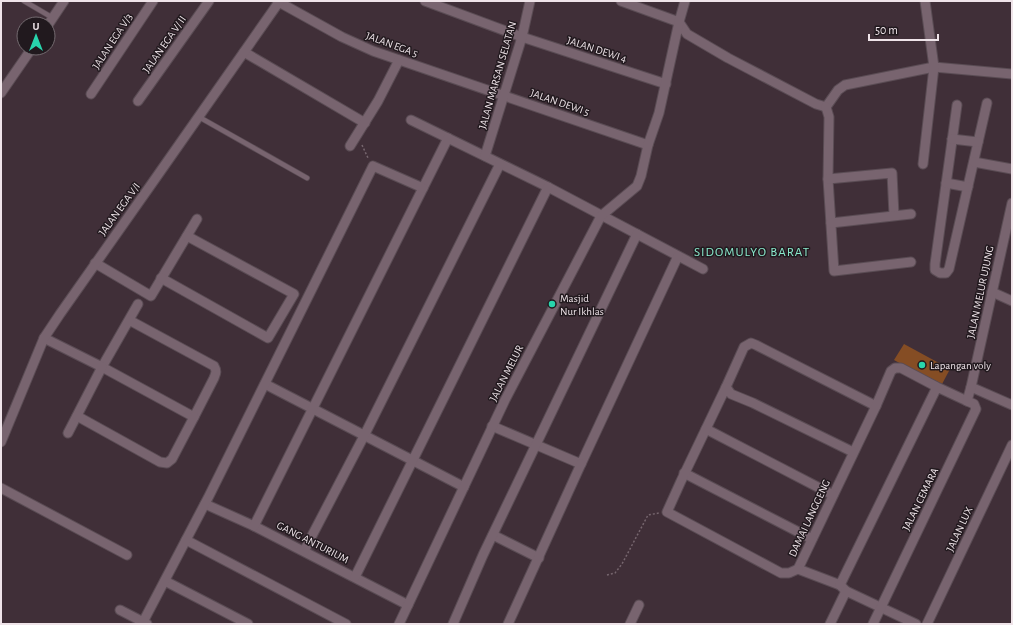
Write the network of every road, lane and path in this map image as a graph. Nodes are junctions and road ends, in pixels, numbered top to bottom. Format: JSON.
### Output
{"nodes":[{"id":1,"x":24,"y":1,"type":"edge"},
{"id":2,"x":64,"y":1,"type":"edge"},
{"id":3,"x":153,"y":1,"type":"edge"},
{"id":4,"x":209,"y":1,"type":"edge"},
{"id":5,"x":278,"y":1,"type":"edge"},
{"id":6,"x":425,"y":1,"type":"edge"},
{"id":7,"x":530,"y":1,"type":"edge"},
{"id":8,"x":621,"y":1,"type":"edge"},
{"id":9,"x":685,"y":1,"type":"edge"},
{"id":10,"x":924,"y":1,"type":"edge"},
{"id":11,"x":44,"y":16,"type":"edge"},
{"id":12,"x":54,"y":16,"type":"edge"},
{"id":13,"x":679,"y":22,"type":"junction"},
{"id":14,"x":522,"y":37,"type":"junction"},
{"id":15,"x":244,"y":52,"type":"junction"},
{"id":16,"x":26,"y":56,"type":"edge"},
{"id":17,"x":399,"y":60,"type":"junction"},
{"id":18,"x":934,"y":67,"type":"junction"},
{"id":19,"x":1012,"y":74,"type":"edge"},
{"id":20,"x":666,"y":84,"type":"junction"},
{"id":21,"x":1,"y":93,"type":"edge"},
{"id":22,"x":91,"y":94,"type":"dead end"},
{"id":23,"x":504,"y":95,"type":"junction"},
{"id":24,"x":138,"y":102,"type":"dead end"},
{"id":25,"x":987,"y":103,"type":"dead end"},
{"id":26,"x":957,"y":105,"type":"dead end"},
{"id":27,"x":826,"y":107,"type":"junction"},
{"id":28,"x":199,"y":117,"type":"junction"},
{"id":29,"x":411,"y":120,"type":"dead end"},
{"id":30,"x":365,"y":123,"type":"junction"},
{"id":31,"x":356,"y":136,"type":"junction"},
{"id":32,"x":448,"y":138,"type":"junction"},
{"id":33,"x":952,"y":139,"type":"junction"},
{"id":34,"x":978,"y":142,"type":"junction"},
{"id":35,"x":648,"y":145,"type":"junction"},
{"id":36,"x":350,"y":146,"type":"dead end"},
{"id":37,"x":486,"y":156,"type":"junction"},
{"id":38,"x":974,"y":162,"type":"junction"},
{"id":39,"x":500,"y":164,"type":"junction"},
{"id":40,"x":924,"y":164,"type":"dead end"},
{"id":41,"x":373,"y":166,"type":"junction"},
{"id":42,"x":1012,"y":169,"type":"edge"},
{"id":43,"x":307,"y":178,"type":"dead end"},
{"id":44,"x":828,"y":179,"type":"junction"},
{"id":45,"x":946,"y":183,"type":"junction"},
{"id":46,"x":968,"y":186,"type":"junction"},
{"id":47,"x":548,"y":187,"type":"junction"},
{"id":48,"x":423,"y":188,"type":"junction"},
{"id":49,"x":1012,"y":203,"type":"edge"},
{"id":50,"x":912,"y":214,"type":"dead end"},
{"id":51,"x":894,"y":215,"type":"junction"},
{"id":52,"x":601,"y":216,"type":"junction"},
{"id":53,"x":197,"y":219,"type":"dead end"},
{"id":54,"x":831,"y":223,"type":"junction"},
{"id":55,"x":637,"y":234,"type":"junction"},
{"id":56,"x":187,"y":236,"type":"junction"},
{"id":57,"x":678,"y":256,"type":"junction"},
{"id":58,"x":910,"y":262,"type":"dead end"},
{"id":59,"x":95,"y":263,"type":"junction"},
{"id":60,"x":703,"y":269,"type":"dead end"},
{"id":61,"x":162,"y":278,"type":"junction"},
{"id":62,"x":992,"y":292,"type":"junction"},
{"id":63,"x":1012,"y":301,"type":"edge"},
{"id":64,"x":138,"y":304,"type":"dead end"},
{"id":65,"x":129,"y":320,"type":"junction"},
{"id":66,"x":44,"y":338,"type":"junction"},
{"id":67,"x":102,"y":367,"type":"junction"},
{"id":68,"x":265,"y":384,"type":"junction"},
{"id":69,"x":726,"y":387,"type":"junction"},
{"id":70,"x":971,"y":387,"type":"junction"},
{"id":71,"x":937,"y":388,"type":"junction"},
{"id":72,"x":967,"y":401,"type":"junction"},
{"id":73,"x":1012,"y":405,"type":"edge"},
{"id":74,"x":876,"y":406,"type":"junction"},
{"id":75,"x":313,"y":409,"type":"junction"},
{"id":76,"x":77,"y":416,"type":"junction"},
{"id":77,"x":194,"y":417,"type":"junction"},
{"id":78,"x":492,"y":426,"type":"junction"},
{"id":79,"x":706,"y":429,"type":"junction"},
{"id":80,"x":68,"y":432,"type":"dead end"},
{"id":81,"x":364,"y":436,"type":"junction"},
{"id":82,"x":1,"y":442,"type":"edge"},
{"id":83,"x":1012,"y":445,"type":"edge"},
{"id":84,"x":537,"y":446,"type":"junction"},
{"id":85,"x":853,"y":452,"type":"junction"},
{"id":86,"x":413,"y":461,"type":"junction"},
{"id":87,"x":581,"y":464,"type":"junction"},
{"id":88,"x":684,"y":473,"type":"junction"},
{"id":89,"x":464,"y":487,"type":"junction"},
{"id":90,"x":1,"y":488,"type":"edge"},
{"id":91,"x":833,"y":495,"type":"junction"},
{"id":92,"x":205,"y":504,"type":"junction"},
{"id":93,"x":667,"y":512,"type":"junction"},
{"id":94,"x":254,"y":526,"type":"junction"},
{"id":95,"x":493,"y":535,"type":"junction"},
{"id":96,"x":812,"y":539,"type":"junction"},
{"id":97,"x":186,"y":540,"type":"junction"},
{"id":98,"x":304,"y":551,"type":"junction"},
{"id":99,"x":127,"y":555,"type":"dead end"},
{"id":100,"x":539,"y":558,"type":"junction"},
{"id":101,"x":798,"y":569,"type":"junction"},
{"id":102,"x":607,"y":575,"type":"dead end"},
{"id":103,"x":355,"y":577,"type":"junction"},
{"id":104,"x":165,"y":581,"type":"junction"},
{"id":105,"x":843,"y":588,"type":"junction"},
{"id":106,"x":408,"y":605,"type":"junction"},
{"id":107,"x":640,"y":605,"type":"dead end"},
{"id":108,"x":881,"y":607,"type":"junction"},
{"id":109,"x":120,"y":610,"type":"dead end"},
{"id":110,"x":145,"y":623,"type":"edge"},
{"id":111,"x":248,"y":624,"type":"edge"},
{"id":112,"x":346,"y":624,"type":"edge"},
{"id":113,"x":398,"y":624,"type":"edge"},
{"id":114,"x":453,"y":624,"type":"edge"},
{"id":115,"x":508,"y":624,"type":"edge"},
{"id":116,"x":630,"y":624,"type":"edge"},
{"id":117,"x":830,"y":624,"type":"edge"},
{"id":118,"x":873,"y":624,"type":"edge"},
{"id":119,"x":916,"y":624,"type":"edge"},
{"id":120,"x":927,"y":624,"type":"edge"}],
"edges":[{"from":1,"to":11,"type":"lane"},
{"from":2,"to":12,"type":"street"},
{"from":3,"to":22,"type":"street","name":"JALAN EGA V/3"},
{"from":4,"to":24,"type":"street","name":"JALAN EGA V/ II"},
{"from":5,"to":15,"type":"street","name":"JALAN EGA V/I"},
{"from":5,"to":17,"type":"street","name":"JALAN EGA 5"},
{"from":6,"to":14,"type":"street","name":"JALAN DEWI 4"},
{"from":7,"to":14,"type":"street","name":"JALAN MARSAN SELATAN"},
{"from":8,"to":13,"type":"street"},
{"from":9,"to":13,"type":"street","name":"JALAN MELUR"},
{"from":10,"to":18,"type":"street"},
{"from":13,"to":20,"type":"street","name":"JALAN MELUR"},
{"from":13,"to":27,"type":"street"},
{"from":14,"to":20,"type":"street","name":"JALAN DEWI 4"},
{"from":14,"to":23,"type":"street","name":"JALAN MARSAN SELATAN"},
{"from":15,"to":28,"type":"street","name":"JALAN EGA V/I"},
{"from":15,"to":30,"type":"street"},
{"from":16,"to":21,"type":"street"},
{"from":17,"to":23,"type":"street","name":"JALAN EGA 5"},
{"from":17,"to":30,"type":"street"},
{"from":18,"to":19,"type":"street"},
{"from":18,"to":27,"type":"street"},
{"from":18,"to":40,"type":"street"},
{"from":20,"to":35,"type":"street","name":"JALAN MELUR"},
{"from":23,"to":35,"type":"street","name":"JALAN DEWI 5"},
{"from":23,"to":37,"type":"street","name":"JALAN MARSAN SELATAN"},
{"from":25,"to":34,"type":"street"},
{"from":26,"to":33,"type":"street"},
{"from":27,"to":44,"type":"street"},
{"from":28,"to":43,"type":"lane"},
{"from":28,"to":59,"type":"street","name":"JALAN EGA V/I"},
{"from":29,"to":32,"type":"street"},
{"from":30,"to":31,"type":"street"},
{"from":31,"to":36,"type":"street"},
{"from":31,"to":41,"type":"path"},
{"from":32,"to":37,"type":"street"},
{"from":32,"to":48,"type":"street"},
{"from":33,"to":34,"type":"street"},
{"from":33,"to":45,"type":"street"},
{"from":34,"to":38,"type":"street"},
{"from":35,"to":52,"type":"street","name":"JALAN MELUR"},
{"from":37,"to":39,"type":"street"},
{"from":38,"to":42,"type":"street"},
{"from":38,"to":46,"type":"street"},
{"from":39,"to":47,"type":"street"},
{"from":39,"to":81,"type":"street"},
{"from":41,"to":48,"type":"street"},
{"from":41,"to":68,"type":"street"},
{"from":44,"to":51,"type":"street"},
{"from":44,"to":54,"type":"street"},
{"from":45,"to":46,"type":"street"},
{"from":45,"to":46,"type":"street"},
{"from":47,"to":52,"type":"street"},
{"from":47,"to":86,"type":"street"},
{"from":48,"to":75,"type":"street"},
{"from":49,"to":62,"type":"street","name":"JALAN MELUR UJUNG"},
{"from":50,"to":51,"type":"street"},
{"from":51,"to":54,"type":"street"},
{"from":52,"to":55,"type":"street"},
{"from":52,"to":78,"type":"street","name":"JALAN MELUR"},
{"from":53,"to":56,"type":"street"},
{"from":54,"to":58,"type":"street"},
{"from":55,"to":57,"type":"street"},
{"from":55,"to":84,"type":"street"},
{"from":56,"to":61,"type":"street"},
{"from":56,"to":61,"type":"street"},
{"from":57,"to":60,"type":"street"},
{"from":57,"to":87,"type":"street"},
{"from":59,"to":61,"type":"street"},
{"from":59,"to":66,"type":"street","name":"JALAN EGA V/I"},
{"from":62,"to":63,"type":"street"},
{"from":62,"to":70,"type":"street","name":"JALAN MELUR UJUNG"},
{"from":64,"to":65,"type":"street"},
{"from":65,"to":67,"type":"street"},
{"from":65,"to":77,"type":"street"},
{"from":66,"to":67,"type":"street"},
{"from":66,"to":82,"type":"street","name":"JALAN EGA V/I"},
{"from":67,"to":76,"type":"street"},
{"from":67,"to":77,"type":"street"},
{"from":68,"to":75,"type":"street"},
{"from":68,"to":92,"type":"street"},
{"from":69,"to":74,"type":"street"},
{"from":69,"to":79,"type":"street"},
{"from":69,"to":85,"type":"street"},
{"from":70,"to":72,"type":"street"},
{"from":70,"to":73,"type":"street"},
{"from":71,"to":72,"type":"street","name":"DAMAI LANGGENG"},
{"from":71,"to":74,"type":"street","name":"DAMAI LANGGENG"},
{"from":71,"to":105,"type":"street"},
{"from":72,"to":108,"type":"street","name":"JALAN CEMARA"},
{"from":74,"to":85,"type":"street","name":"DAMAI LANGGENG"},
{"from":75,"to":81,"type":"street"},
{"from":75,"to":94,"type":"street"},
{"from":76,"to":77,"type":"street"},
{"from":76,"to":80,"type":"street"},
{"from":78,"to":84,"type":"street"},
{"from":78,"to":89,"type":"street","name":"JALAN MELUR"},
{"from":79,"to":88,"type":"street"},
{"from":79,"to":91,"type":"street"},
{"from":81,"to":86,"type":"street"},
{"from":81,"to":98,"type":"street"},
{"from":83,"to":120,"type":"street","name":"JALAN LUX"},
{"from":84,"to":87,"type":"street"},
{"from":84,"to":95,"type":"street"},
{"from":85,"to":91,"type":"street","name":"DAMAI LANGGENG"},
{"from":86,"to":89,"type":"street"},
{"from":86,"to":103,"type":"street"},
{"from":87,"to":100,"type":"street"},
{"from":88,"to":93,"type":"street"},
{"from":88,"to":96,"type":"street"},
{"from":89,"to":106,"type":"street","name":"JALAN MELUR"},
{"from":90,"to":99,"type":"street"},
{"from":91,"to":96,"type":"street","name":"DAMAI LANGGENG"},
{"from":92,"to":94,"type":"street","name":"GANG ANTURIUM"},
{"from":92,"to":97,"type":"street"},
{"from":93,"to":101,"type":"street"},
{"from":93,"to":102,"type":"path"},
{"from":94,"to":98,"type":"street","name":"GANG ANTURIUM"},
{"from":95,"to":100,"type":"street"},
{"from":95,"to":114,"type":"street"},
{"from":96,"to":101,"type":"street","name":"DAMAI LANGGENG"},
{"from":97,"to":104,"type":"street"},
{"from":97,"to":112,"type":"street"},
{"from":98,"to":103,"type":"street","name":"GANG ANTURIUM"},
{"from":100,"to":115,"type":"street"},
{"from":101,"to":105,"type":"street","name":"DAMAI LANGGENG"},
{"from":103,"to":106,"type":"street","name":"GANG ANTURIUM"},
{"from":104,"to":110,"type":"street"},
{"from":104,"to":111,"type":"street"},
{"from":105,"to":108,"type":"street","name":"DAMAI LANGGENG"},
{"from":105,"to":117,"type":"street"},
{"from":106,"to":113,"type":"street","name":"JALAN MELUR"},
{"from":107,"to":116,"type":"street"},
{"from":108,"to":118,"type":"street","name":"JALAN CEMARA"},
{"from":108,"to":119,"type":"street","name":"DAMAI LANGGENG"},
{"from":109,"to":110,"type":"street"}]}
